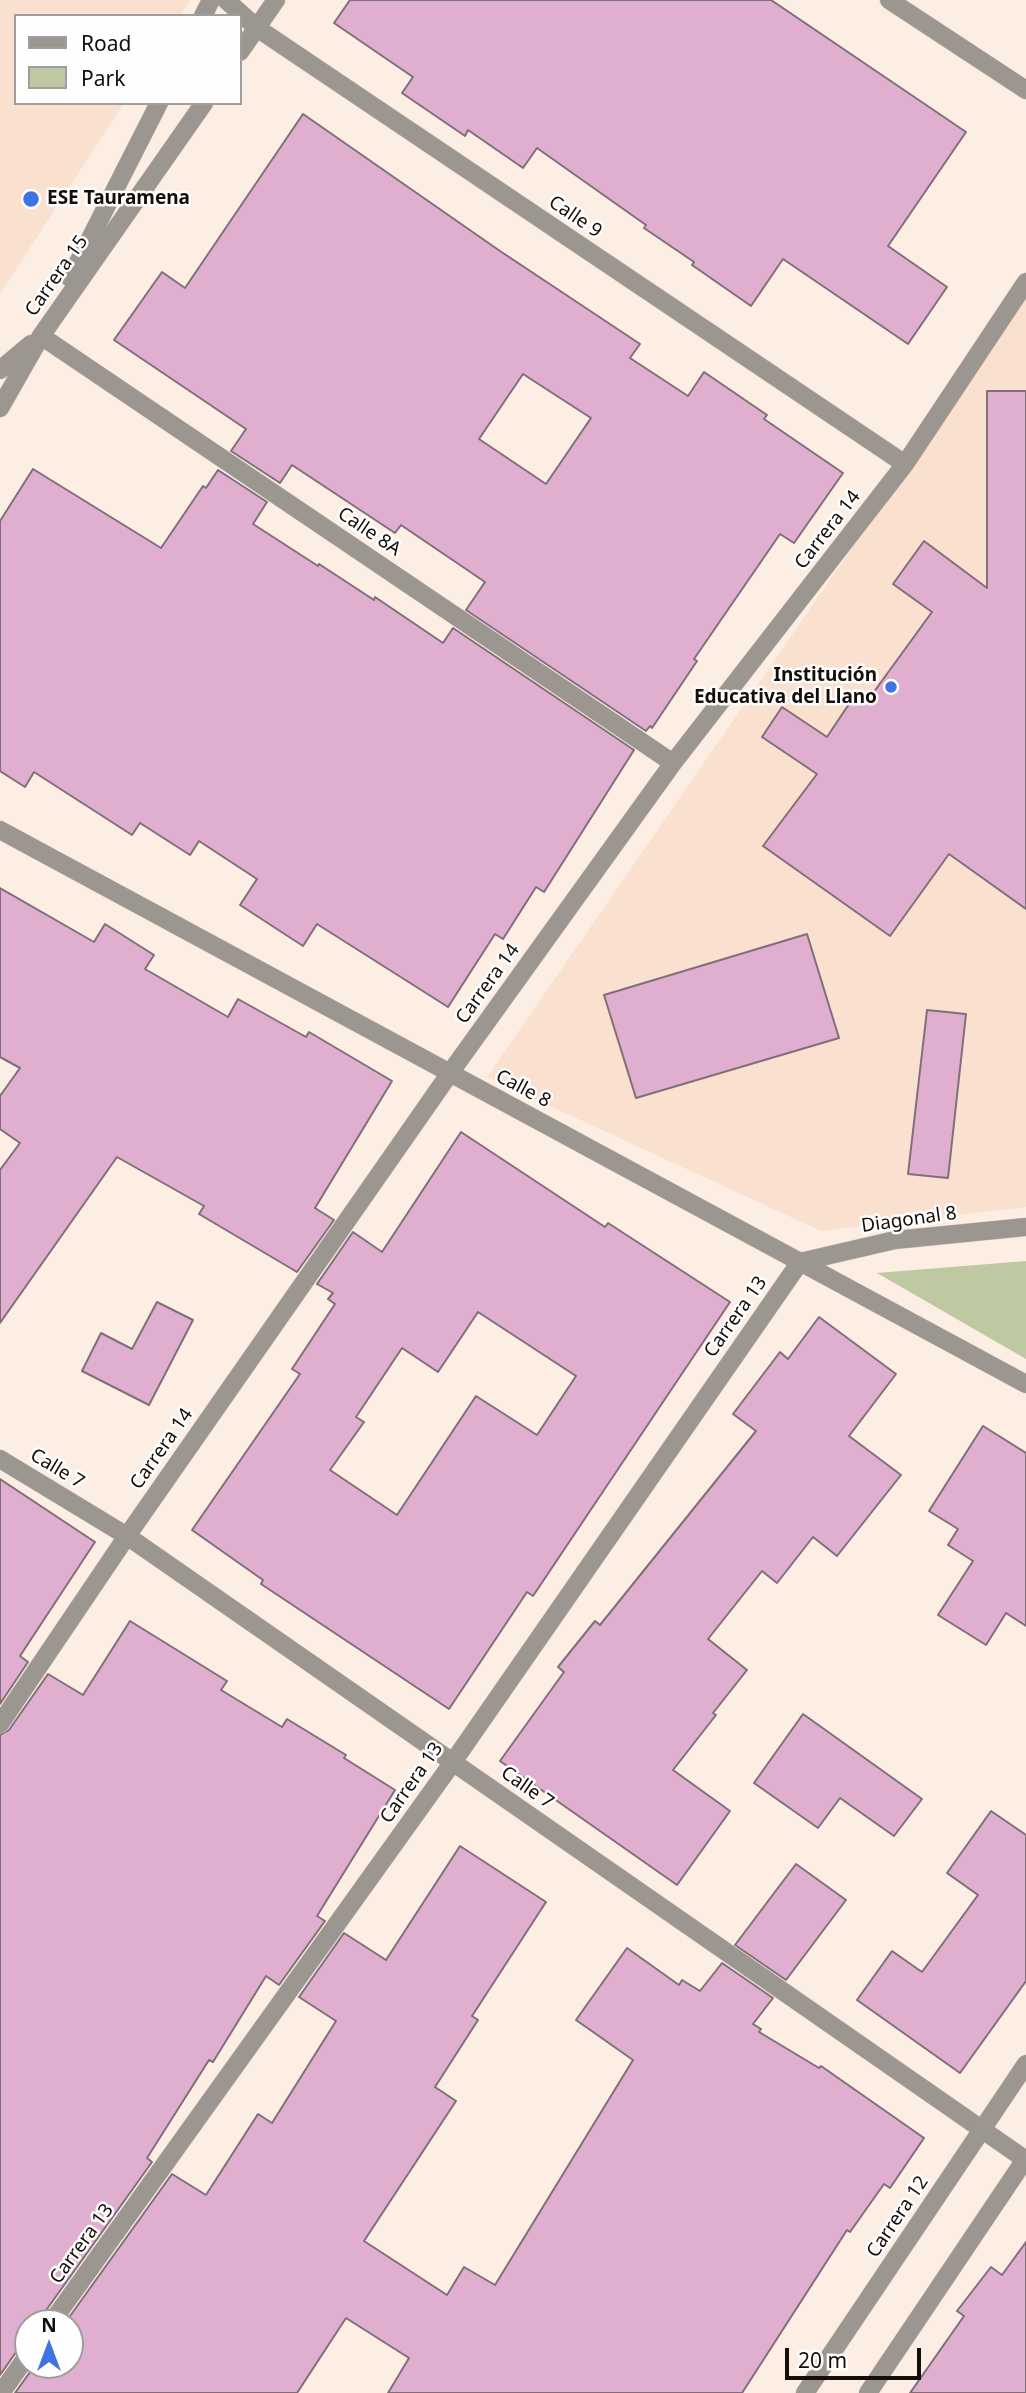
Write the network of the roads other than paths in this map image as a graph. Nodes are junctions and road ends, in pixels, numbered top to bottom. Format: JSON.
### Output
{"nodes":[{"id":1,"x":226,"y":0,"type":"edge"},
{"id":2,"x":276,"y":0,"type":"edge"},
{"id":3,"x":889,"y":0,"type":"edge"},
{"id":4,"x":242,"y":14,"type":"edge"},
{"id":5,"x":242,"y":14,"type":"edge"},
{"id":6,"x":257,"y":28,"type":"junction"},
{"id":7,"x":242,"y":49,"type":"edge"},
{"id":8,"x":1026,"y":90,"type":"edge"},
{"id":9,"x":158,"y":105,"type":"edge"},
{"id":10,"x":203,"y":105,"type":"edge"},
{"id":11,"x":1026,"y":282,"type":"edge"},
{"id":12,"x":41,"y":336,"type":"junction"},
{"id":13,"x":0,"y":370,"type":"edge"},
{"id":14,"x":0,"y":408,"type":"edge"},
{"id":15,"x":905,"y":464,"type":"junction"},
{"id":16,"x":673,"y":763,"type":"junction"},
{"id":17,"x":0,"y":830,"type":"edge"},
{"id":18,"x":450,"y":1073,"type":"junction"},
{"id":19,"x":1026,"y":1227,"type":"edge"},
{"id":20,"x":800,"y":1262,"type":"junction"},
{"id":21,"x":1026,"y":1384,"type":"edge"},
{"id":22,"x":0,"y":1459,"type":"edge"},
{"id":23,"x":127,"y":1536,"type":"junction"},
{"id":24,"x":0,"y":1724,"type":"edge"},
{"id":25,"x":453,"y":1762,"type":"junction"},
{"id":26,"x":1026,"y":2064,"type":"edge"},
{"id":27,"x":982,"y":2129,"type":"junction"},
{"id":28,"x":1026,"y":2159,"type":"edge"},
{"id":29,"x":61,"y":2309,"type":"edge"},
{"id":30,"x":14,"y":2375,"type":"edge"},
{"id":31,"x":1,"y":2393,"type":"edge"},
{"id":32,"x":805,"y":2393,"type":"edge"},
{"id":33,"x":868,"y":2393,"type":"edge"}],
"edges":[{"from":1,"to":4,"type":"street","name":"Calle 9"},
{"from":2,"to":6,"type":"street"},
{"from":3,"to":8,"type":"street"},
{"from":5,"to":6,"type":"street","name":"Calle 9"},
{"from":6,"to":7,"type":"street"},
{"from":6,"to":15,"type":"street","name":"Calle 9"},
{"from":9,"to":12,"type":"street","name":"Carrera 15"},
{"from":10,"to":12,"type":"street","name":"Carrera 15"},
{"from":11,"to":15,"type":"street","name":"Carrera 14"},
{"from":12,"to":13,"type":"street","name":"Carrera 15"},
{"from":12,"to":14,"type":"street","name":"Carrera 15"},
{"from":12,"to":16,"type":"street","name":"Calle 8A"},
{"from":15,"to":16,"type":"street","name":"Carrera 14"},
{"from":16,"to":18,"type":"street","name":"Carrera 14"},
{"from":17,"to":18,"type":"street","name":"Calle 8"},
{"from":18,"to":20,"type":"street","name":"Calle 8"},
{"from":18,"to":23,"type":"street","name":"Carrera 14"},
{"from":19,"to":20,"type":"street","name":"Diagonal 8"},
{"from":20,"to":21,"type":"street","name":"Calle 8"},
{"from":20,"to":25,"type":"street","name":"Carrera 13"},
{"from":22,"to":23,"type":"street","name":"Calle 7"},
{"from":23,"to":24,"type":"street","name":"Carrera 14"},
{"from":23,"to":25,"type":"street","name":"Calle 7"},
{"from":25,"to":27,"type":"street","name":"Calle 7"},
{"from":25,"to":29,"type":"street","name":"Carrera 13"},
{"from":26,"to":27,"type":"street","name":"Carrera 12"},
{"from":27,"to":28,"type":"street","name":"Calle 7"},
{"from":27,"to":32,"type":"street","name":"Carrera 12"},
{"from":28,"to":33,"type":"street"},
{"from":30,"to":31,"type":"street"}]}
